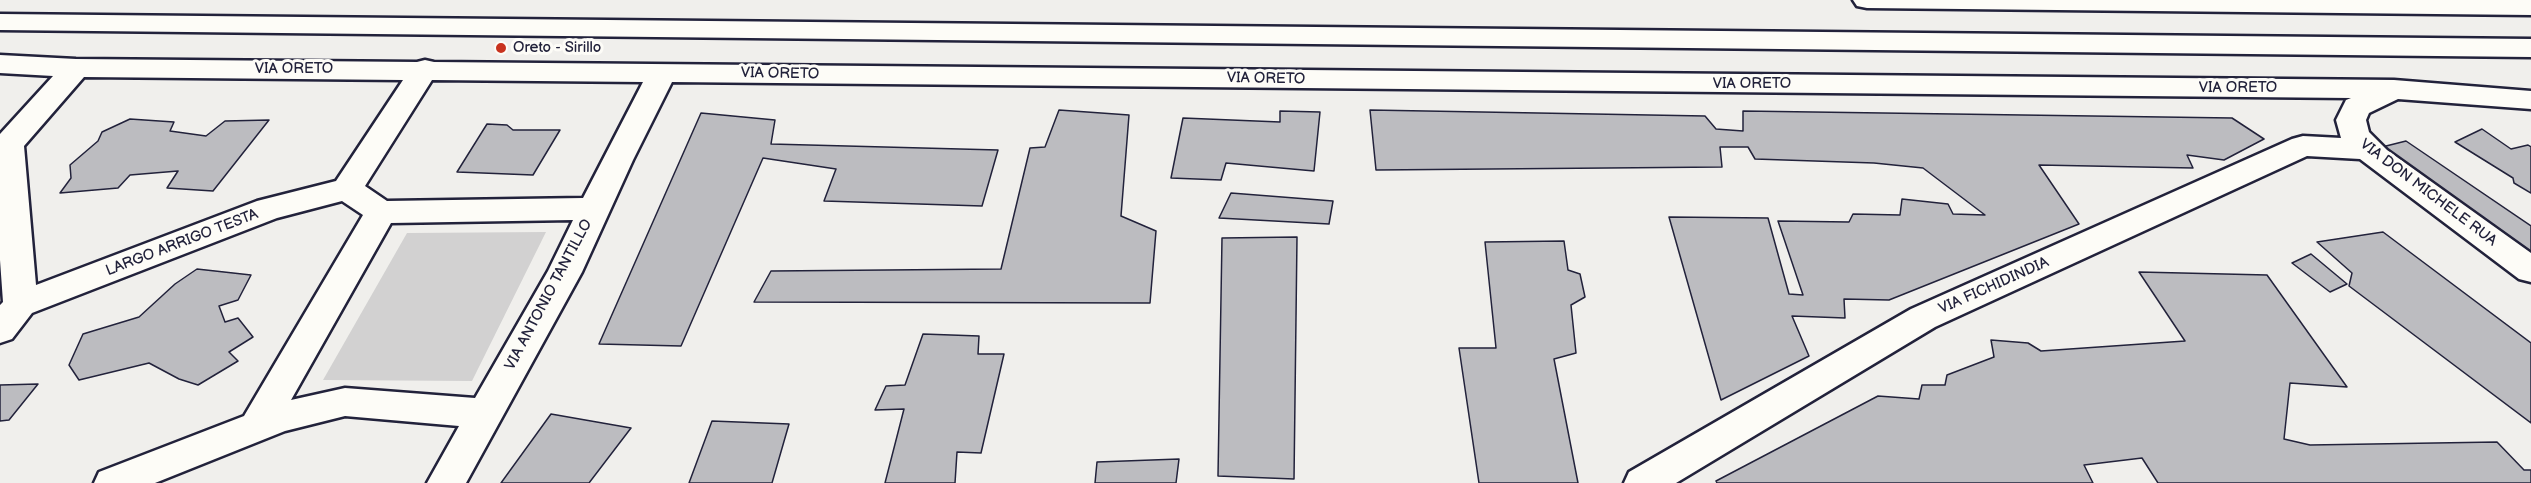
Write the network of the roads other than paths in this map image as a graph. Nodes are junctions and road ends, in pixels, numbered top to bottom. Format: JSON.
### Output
{"nodes":[{"id":1,"x":1867,"y":0,"type":"edge"},
{"id":2,"x":2531,"y":7,"type":"edge"},
{"id":3,"x":0,"y":22,"type":"edge"},
{"id":4,"x":2531,"y":48,"type":"edge"},
{"id":5,"x":0,"y":64,"type":"edge"},
{"id":6,"x":76,"y":68,"type":"junction"},
{"id":7,"x":425,"y":69,"type":"junction"},
{"id":8,"x":663,"y":72,"type":"junction"},
{"id":9,"x":2394,"y":89,"type":"junction"},
{"id":10,"x":2531,"y":99,"type":"edge"},
{"id":11,"x":2367,"y":149,"type":"junction"},
{"id":12,"x":347,"y":189,"type":"junction"},
{"id":13,"x":595,"y":209,"type":"junction"},
{"id":14,"x":381,"y":212,"type":"junction"},
{"id":15,"x":2531,"y":270,"type":"edge"},
{"id":16,"x":20,"y":304,"type":"junction"},
{"id":17,"x":0,"y":330,"type":"edge"},
{"id":18,"x":485,"y":414,"type":"junction"},
{"id":19,"x":257,"y":427,"type":"junction"},
{"id":20,"x":113,"y":483,"type":"edge"},
{"id":21,"x":446,"y":483,"type":"edge"},
{"id":22,"x":1643,"y":483,"type":"edge"}],
"edges":[{"from":1,"to":2,"type":"street"},
{"from":3,"to":4,"type":"street"},
{"from":5,"to":6,"type":"street","name":"VIA ORETO"},
{"from":6,"to":7,"type":"street","name":"VIA ORETO"},
{"from":6,"to":16,"type":"street"},
{"from":7,"to":8,"type":"street","name":"VIA ORETO"},
{"from":7,"to":12,"type":"street"},
{"from":8,"to":9,"type":"street","name":"VIA ORETO"},
{"from":8,"to":13,"type":"street","name":"VIA ANTONIO TANTILLO"},
{"from":9,"to":10,"type":"street","name":"VIA ORETO"},
{"from":9,"to":11,"type":"street","name":"VIA DON MICHELE RUA"},
{"from":11,"to":15,"type":"street","name":"VIA DON MICHELE RUA"},
{"from":11,"to":22,"type":"street","name":"VIA FICHIDINDIA"},
{"from":12,"to":14,"type":"street"},
{"from":12,"to":16,"type":"street","name":"LARGO ARRIGO TESTA"},
{"from":13,"to":14,"type":"street"},
{"from":13,"to":18,"type":"street","name":"VIA ANTONIO TANTILLO"},
{"from":14,"to":19,"type":"street"},
{"from":16,"to":17,"type":"street"},
{"from":18,"to":19,"type":"street"},
{"from":18,"to":21,"type":"street","name":"VIA ANTONIO TANTILLO"},
{"from":19,"to":20,"type":"street"}]}
